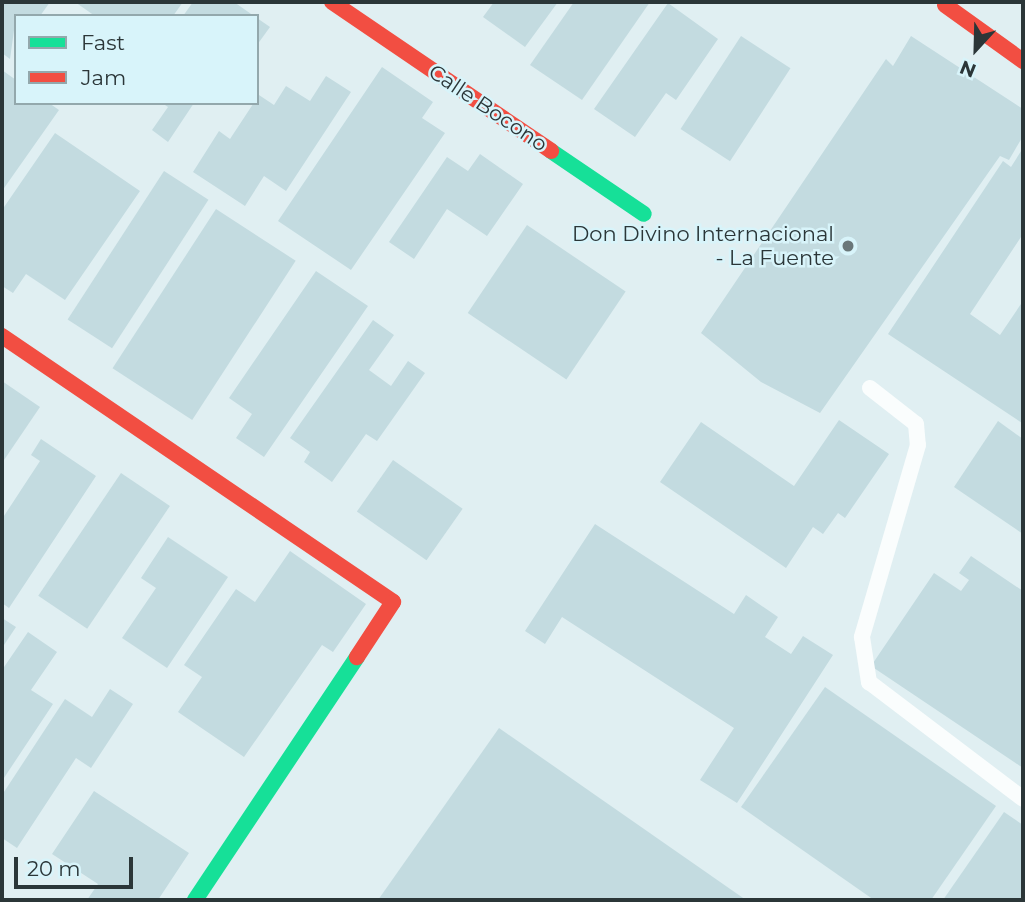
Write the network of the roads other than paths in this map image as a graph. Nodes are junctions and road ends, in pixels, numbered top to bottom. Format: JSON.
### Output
{"nodes":[{"id":1,"x":332,"y":2,"type":"edge"},
{"id":2,"x":945,"y":5,"type":"dead end"},
{"id":3,"x":1023,"y":61,"type":"edge"},
{"id":4,"x":644,"y":214,"type":"dead end"},
{"id":5,"x":2,"y":336,"type":"edge"},
{"id":6,"x":870,"y":388,"type":"dead end"},
{"id":7,"x":1023,"y":799,"type":"edge"},
{"id":8,"x":195,"y":900,"type":"edge"}],
"edges":[{"from":1,"to":4,"type":"street","name":"Calle Bocono"},
{"from":2,"to":3,"type":"street"},
{"from":5,"to":8,"type":"street"},
{"from":6,"to":7,"type":"lane"}]}
